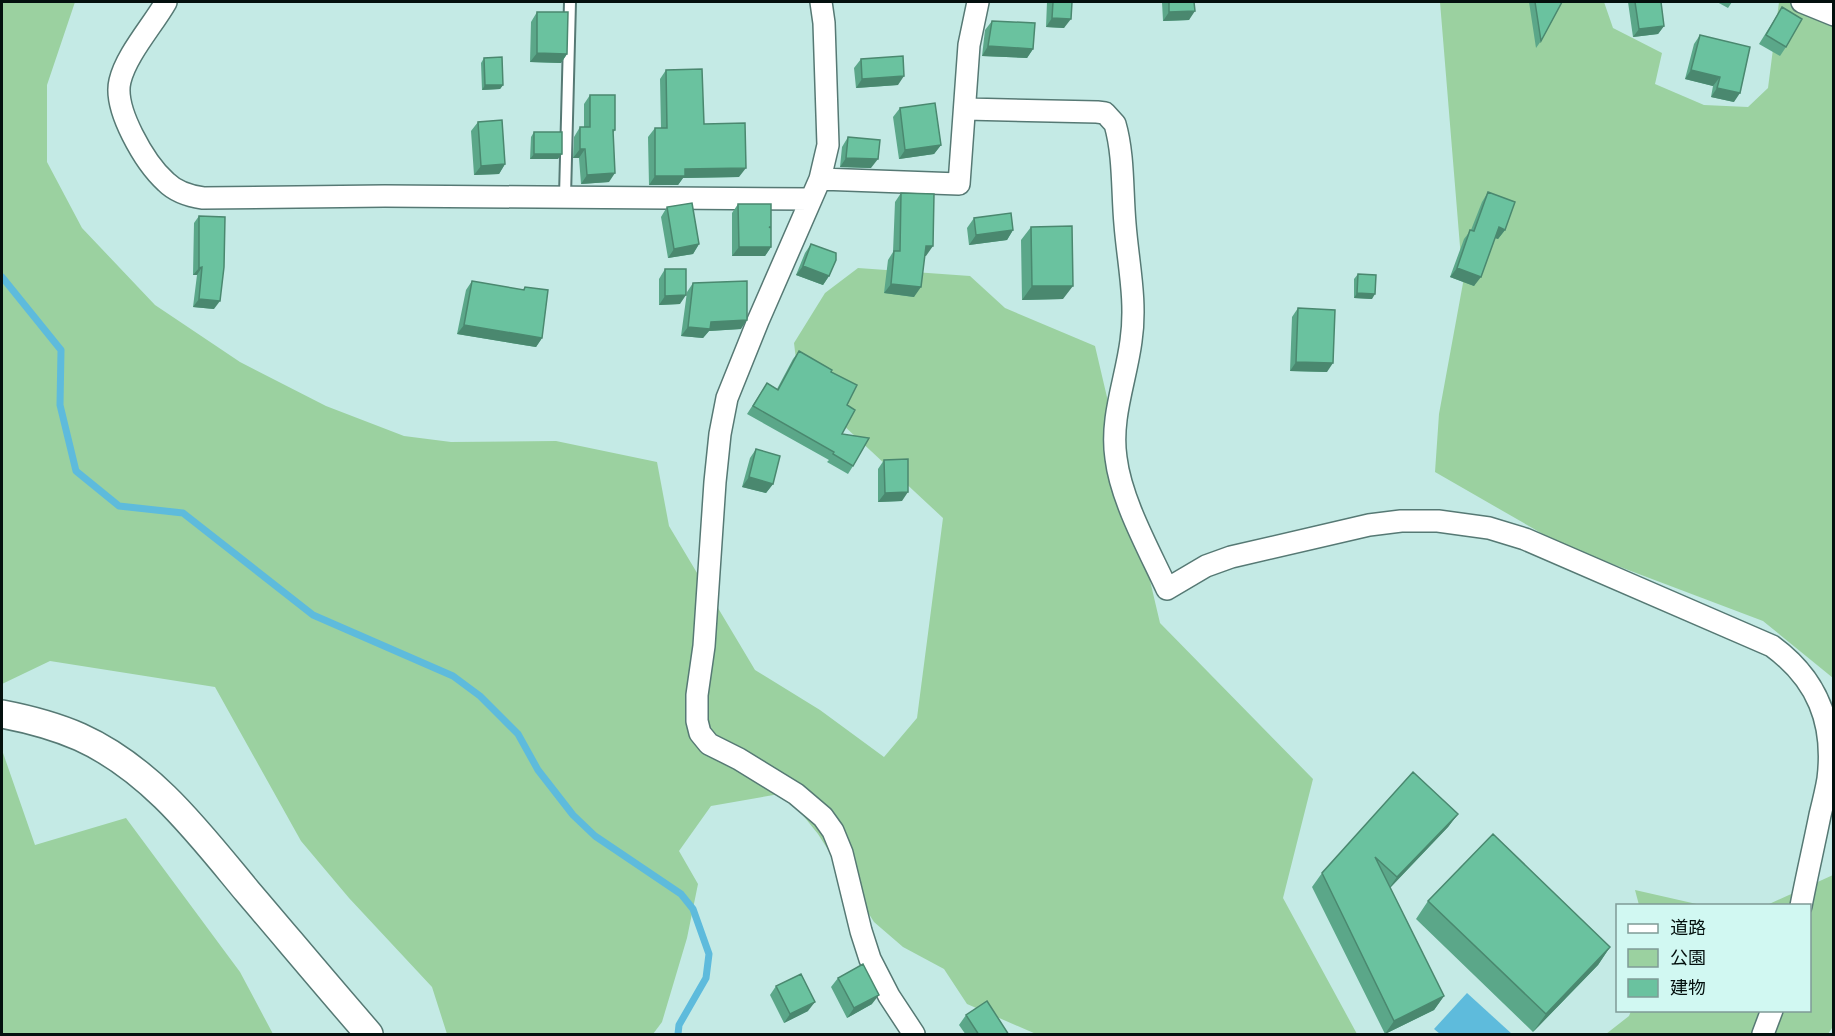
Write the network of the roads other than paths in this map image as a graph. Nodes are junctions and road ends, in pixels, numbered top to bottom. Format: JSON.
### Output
{"nodes":[{"id":1,"x":166,"y":2,"type":"edge"},
{"id":2,"x":570,"y":2,"type":"edge"},
{"id":3,"x":821,"y":2,"type":"edge"},
{"id":4,"x":978,"y":2,"type":"edge"},
{"id":5,"x":1802,"y":2,"type":"edge"},
{"id":6,"x":1833,"y":15,"type":"edge"},
{"id":7,"x":966,"y":108,"type":"junction"},
{"id":8,"x":820,"y":179,"type":"junction"},
{"id":9,"x":565,"y":196,"type":"junction"},
{"id":10,"x":811,"y":199,"type":"junction"},
{"id":11,"x":2,"y":714,"type":"edge"},
{"id":12,"x":1800,"y":904,"type":"edge"},
{"id":13,"x":1772,"y":1012,"type":"edge"},
{"id":14,"x":369,"y":1035,"type":"edge"},
{"id":15,"x":914,"y":1035,"type":"edge"},
{"id":16,"x":1762,"y":1035,"type":"edge"}],
"edges":[{"from":1,"to":9,"type":"street"},
{"from":2,"to":9,"type":"lane"},
{"from":3,"to":8,"type":"street"},
{"from":4,"to":7,"type":"street"},
{"from":5,"to":6,"type":"street"},
{"from":7,"to":8,"type":"street"},
{"from":7,"to":12,"type":"street"},
{"from":8,"to":10,"type":"street"},
{"from":9,"to":10,"type":"street"},
{"from":10,"to":15,"type":"street"},
{"from":11,"to":14,"type":"street"},
{"from":13,"to":16,"type":"street"}]}
